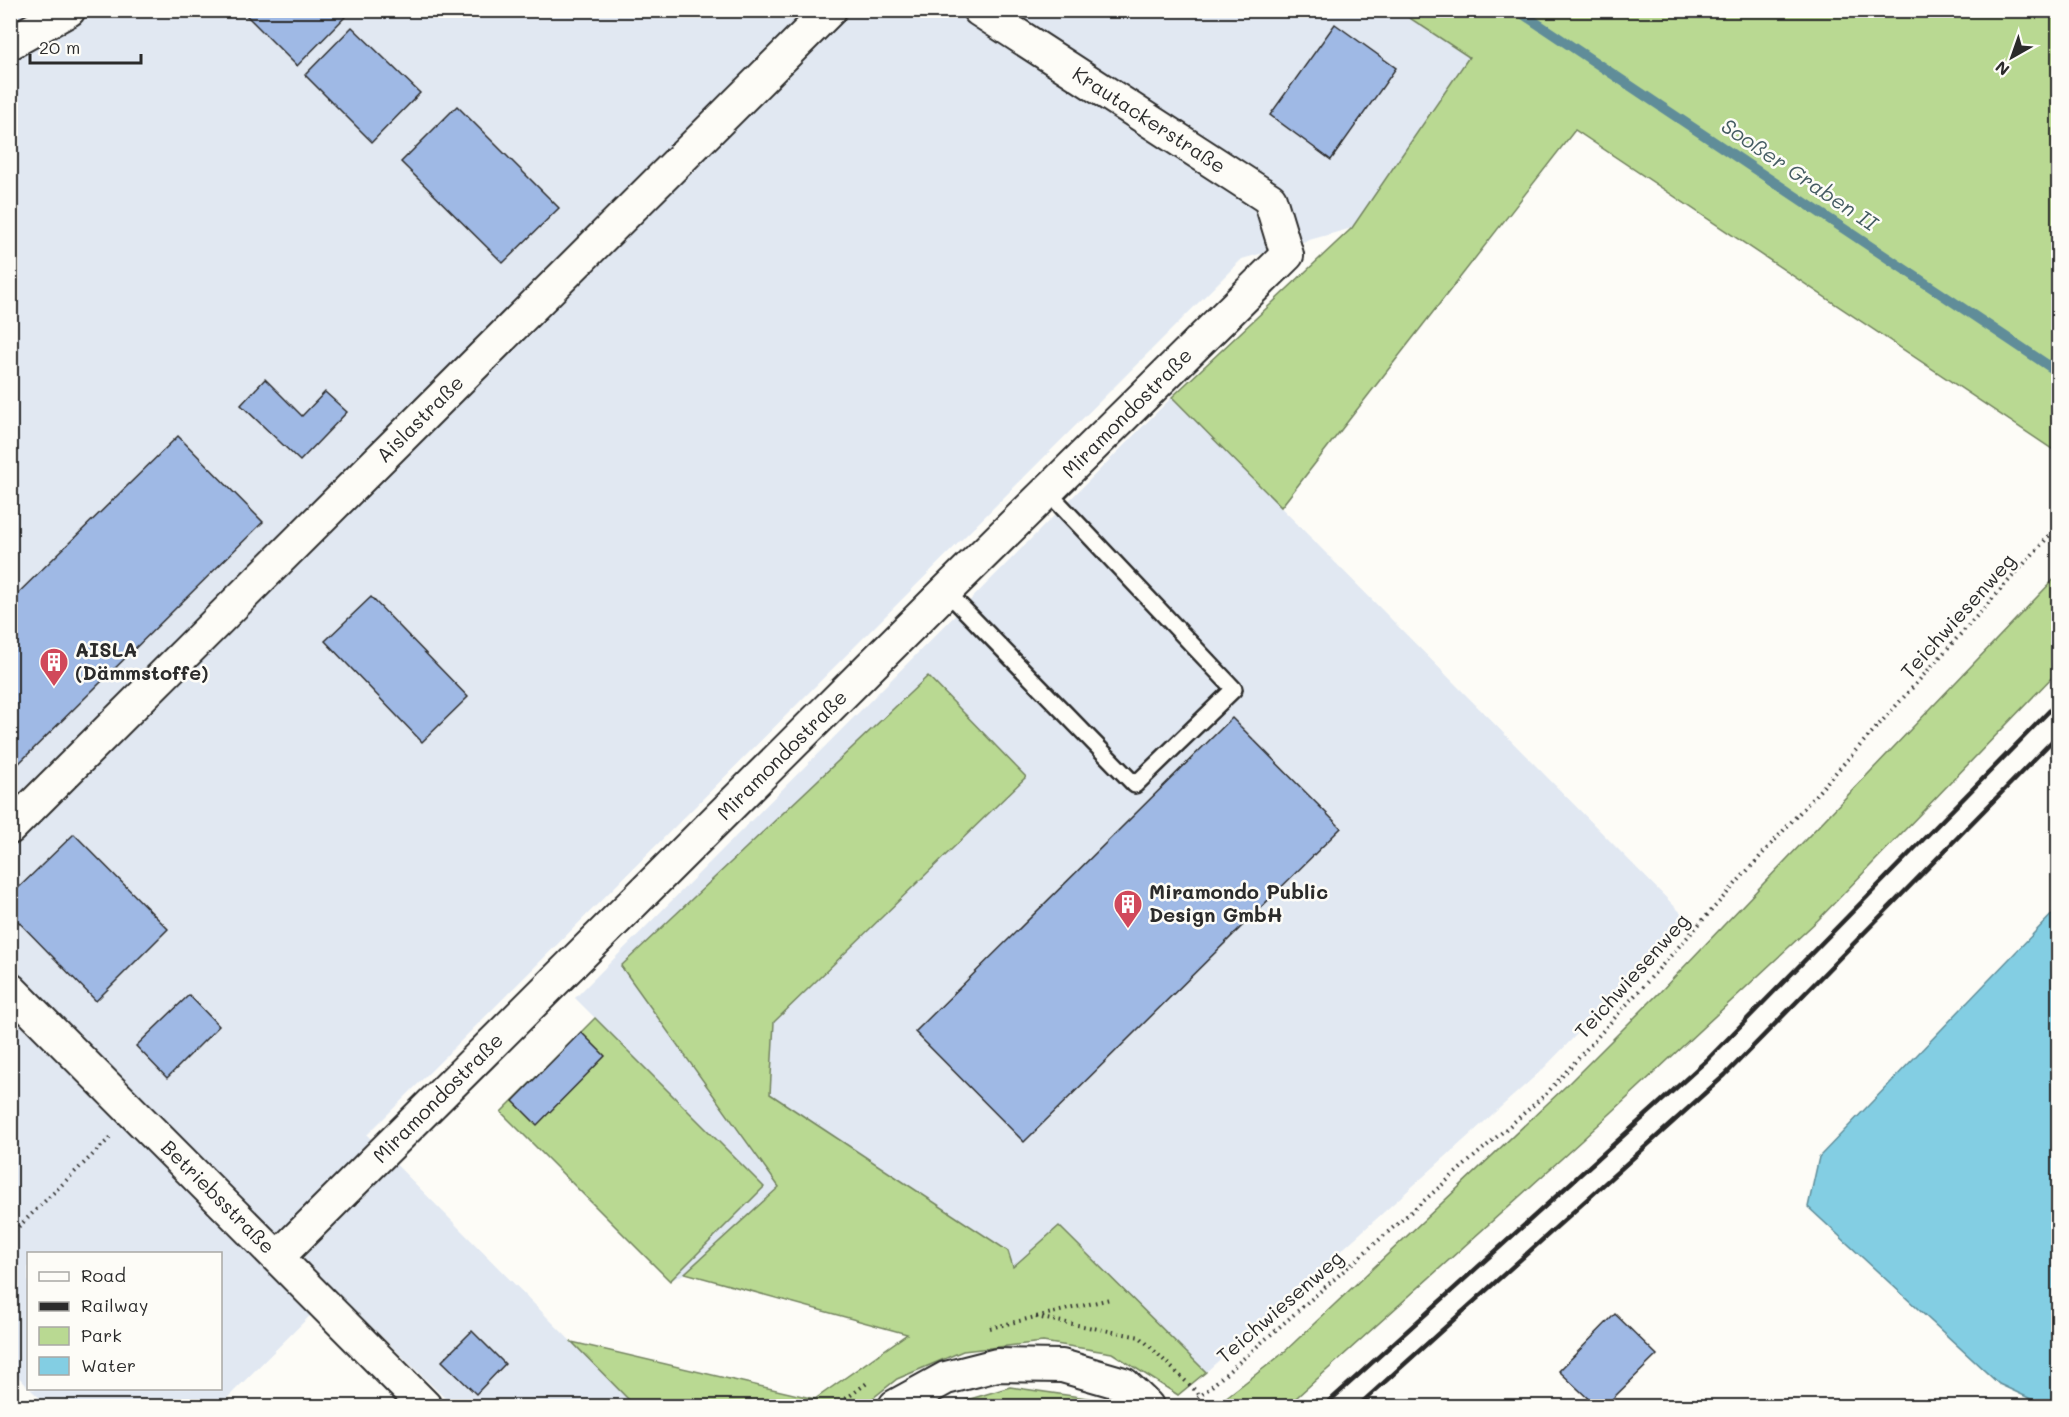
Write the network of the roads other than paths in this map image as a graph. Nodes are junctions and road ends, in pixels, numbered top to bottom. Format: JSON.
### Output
{"nodes":[{"id":1,"x":69,"y":10,"type":"edge"},
{"id":2,"x":830,"y":10,"type":"edge"},
{"id":3,"x":979,"y":10,"type":"edge"},
{"id":4,"x":10,"y":43,"type":"edge"},
{"id":5,"x":1287,"y":255,"type":"joint"},
{"id":6,"x":1047,"y":492,"type":"junction"},
{"id":7,"x":946,"y":591,"type":"junction"},
{"id":8,"x":10,"y":828,"type":"edge"},
{"id":9,"x":10,"y":989,"type":"edge"},
{"id":10,"x":278,"y":1257,"type":"junction"},
{"id":11,"x":425,"y":1407,"type":"edge"},
{"id":12,"x":895,"y":1407,"type":"edge"},
{"id":13,"x":1147,"y":1407,"type":"edge"}],
"edges":[{"from":1,"to":4,"type":"street"},
{"from":2,"to":8,"type":"street","name":"Aislastraße"},
{"from":3,"to":5,"type":"street","name":"Krautackerstraße"},
{"from":5,"to":6,"type":"street","name":"Miramondostraße"},
{"from":6,"to":7,"type":"street","name":"Miramondostraße"},
{"from":6,"to":7,"type":"lane"},
{"from":7,"to":10,"type":"street","name":"Miramondostraße"},
{"from":9,"to":10,"type":"street","name":"Betriebsstraße"},
{"from":10,"to":11,"type":"street","name":"Betriebsstraße"},
{"from":12,"to":13,"type":"street"}]}
